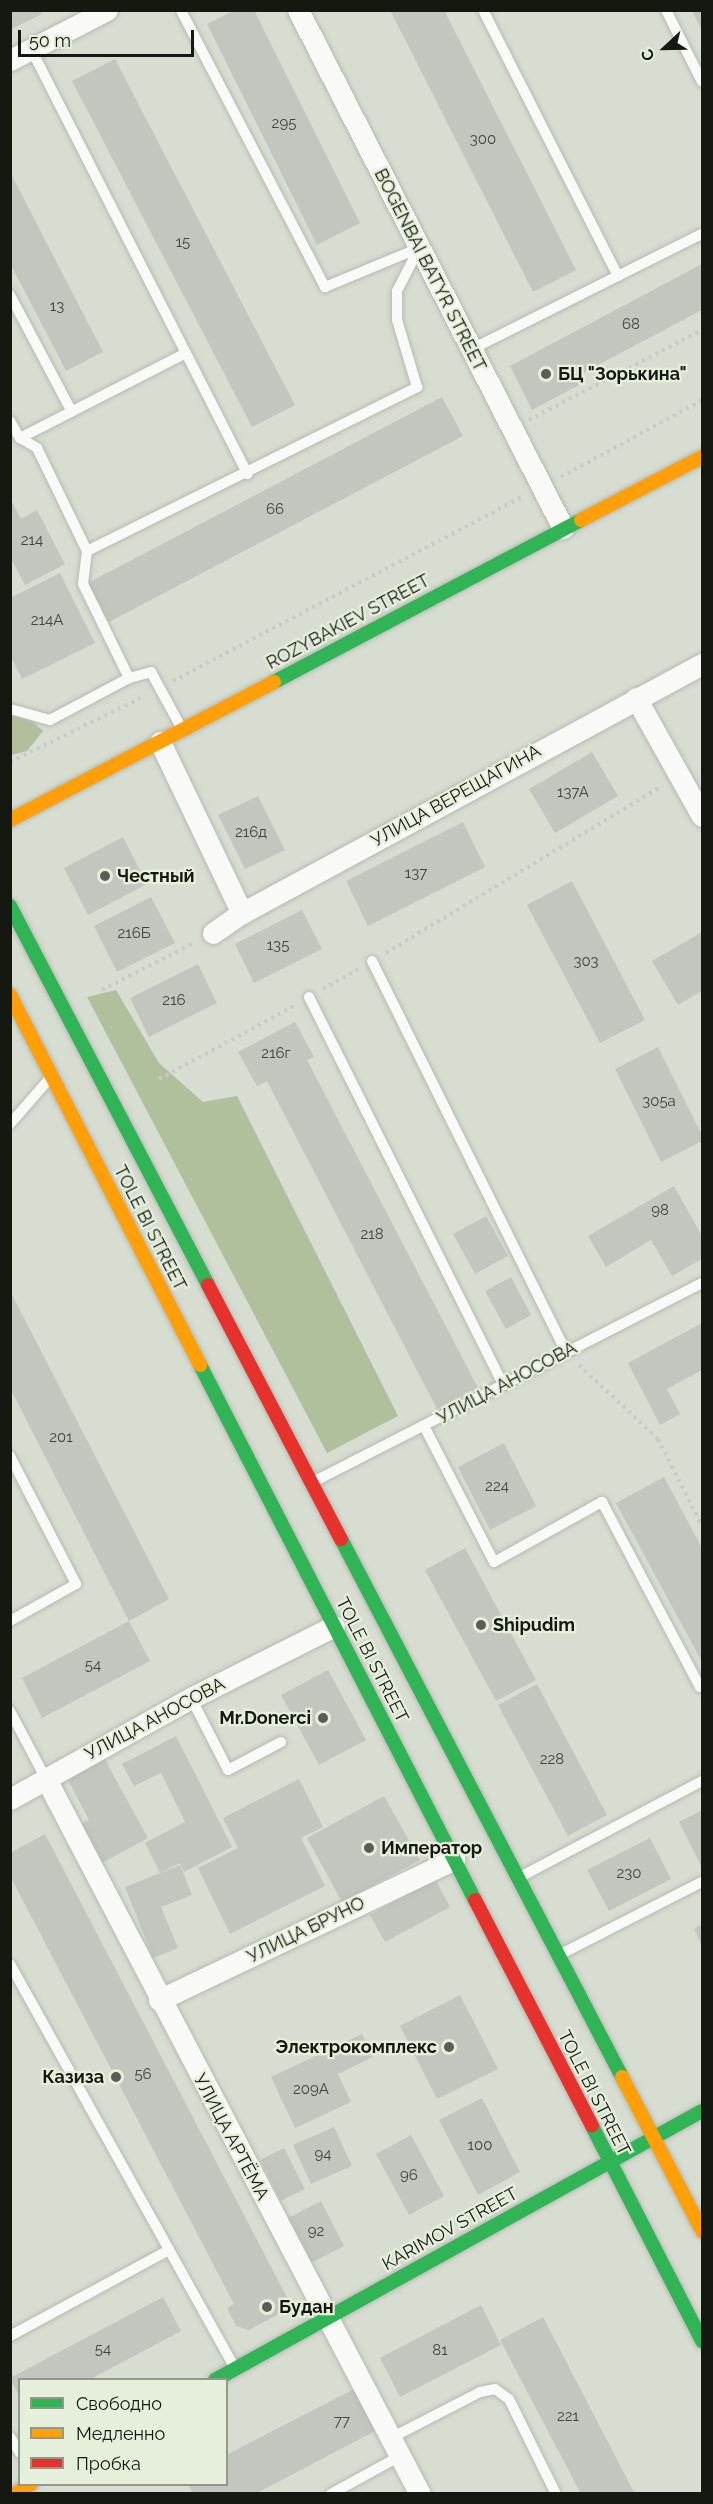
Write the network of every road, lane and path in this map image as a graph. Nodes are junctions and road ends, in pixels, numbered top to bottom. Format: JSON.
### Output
{"nodes":[{"id":1,"x":181,"y":10,"type":"edge"},
{"id":2,"x":298,"y":10,"type":"edge"},
{"id":3,"x":483,"y":10,"type":"edge"},
{"id":4,"x":666,"y":10,"type":"edge"},
{"id":5,"x":104,"y":11,"type":"edge"},
{"id":6,"x":31,"y":49,"type":"junction"},
{"id":7,"x":10,"y":60,"type":"edge"},
{"id":8,"x":702,"y":82,"type":"edge"},
{"id":9,"x":702,"y":234,"type":"edge"},
{"id":10,"x":419,"y":248,"type":"junction"},
{"id":11,"x":618,"y":276,"type":"junction"},
{"id":12,"x":10,"y":294,"type":"edge"},
{"id":13,"x":702,"y":330,"type":"edge"},
{"id":14,"x":470,"y":350,"type":"junction"},
{"id":15,"x":186,"y":353,"type":"junction"},
{"id":16,"x":702,"y":400,"type":"edge"},
{"id":17,"x":72,"y":412,"type":"junction"},
{"id":18,"x":10,"y":421,"type":"edge"},
{"id":19,"x":510,"y":430,"type":"junction"},
{"id":20,"x":20,"y":438,"type":"junction"},
{"id":21,"x":702,"y":457,"type":"edge"},
{"id":22,"x":248,"y":474,"type":"junction"},
{"id":23,"x":541,"y":487,"type":"junction"},
{"id":24,"x":563,"y":528,"type":"junction"},
{"id":25,"x":87,"y":550,"type":"junction"},
{"id":26,"x":702,"y":664,"type":"edge"},
{"id":27,"x":129,"y":678,"type":"junction"},
{"id":28,"x":160,"y":688,"type":"junction"},
{"id":29,"x":636,"y":698,"type":"junction"},
{"id":30,"x":10,"y":709,"type":"edge"},
{"id":31,"x":183,"y":729,"type":"junction"},
{"id":32,"x":160,"y":742,"type":"junction"},
{"id":33,"x":10,"y":762,"type":"edge"},
{"id":34,"x":679,"y":776,"type":"junction"},
{"id":35,"x":702,"y":816,"type":"edge"},
{"id":36,"x":10,"y":820,"type":"edge"},
{"id":37,"x":10,"y":906,"type":"edge"},
{"id":38,"x":242,"y":913,"type":"junction"},
{"id":39,"x":213,"y":933,"type":"joint"},
{"id":40,"x":372,"y":961,"type":"junction"},
{"id":41,"x":102,"y":990,"type":"dead end"},
{"id":42,"x":10,"y":995,"type":"edge"},
{"id":43,"x":309,"y":997,"type":"junction"},
{"id":44,"x":52,"y":1076,"type":"junction"},
{"id":45,"x":159,"y":1079,"type":"dead end"},
{"id":46,"x":76,"y":1093,"type":"dead end"},
{"id":47,"x":92,"y":1093,"type":"dead end"},
{"id":48,"x":111,"y":1100,"type":"junction"},
{"id":49,"x":72,"y":1116,"type":"junction"},
{"id":50,"x":10,"y":1124,"type":"edge"},
{"id":51,"x":702,"y":1283,"type":"edge"},
{"id":52,"x":566,"y":1352,"type":"junction"},
{"id":53,"x":503,"y":1385,"type":"junction"},
{"id":54,"x":424,"y":1426,"type":"junction"},
{"id":55,"x":10,"y":1456,"type":"edge"},
{"id":56,"x":312,"y":1482,"type":"junction"},
{"id":57,"x":702,"y":1526,"type":"edge"},
{"id":58,"x":10,"y":1621,"type":"edge"},
{"id":59,"x":334,"y":1626,"type":"junction"},
{"id":60,"x":702,"y":1686,"type":"edge"},
{"id":61,"x":191,"y":1698,"type":"junction"},
{"id":62,"x":10,"y":1711,"type":"edge"},
{"id":63,"x":282,"y":1742,"type":"dead end"},
{"id":64,"x":46,"y":1779,"type":"junction"},
{"id":65,"x":702,"y":1781,"type":"edge"},
{"id":66,"x":10,"y":1799,"type":"edge"},
{"id":67,"x":454,"y":1859,"type":"junction"},
{"id":68,"x":518,"y":1879,"type":"junction"},
{"id":69,"x":702,"y":1882,"type":"edge"},
{"id":70,"x":558,"y":1956,"type":"junction"},
{"id":71,"x":10,"y":1964,"type":"edge"},
{"id":72,"x":159,"y":2000,"type":"junction"},
{"id":73,"x":702,"y":2111,"type":"edge"},
{"id":74,"x":652,"y":2138,"type":"junction"},
{"id":75,"x":609,"y":2163,"type":"junction"},
{"id":76,"x":702,"y":2232,"type":"edge"},
{"id":77,"x":169,"y":2250,"type":"junction"},
{"id":78,"x":327,"y":2317,"type":"junction"},
{"id":79,"x":10,"y":2336,"type":"edge"},
{"id":80,"x":702,"y":2340,"type":"edge"},
{"id":81,"x":236,"y":2368,"type":"junction"},
{"id":82,"x":217,"y":2378,"type":"edge"},
{"id":83,"x":396,"y":2447,"type":"junction"},
{"id":84,"x":331,"y":2493,"type":"edge"},
{"id":85,"x":420,"y":2493,"type":"edge"},
{"id":86,"x":556,"y":2493,"type":"edge"}],
"edges":[{"from":1,"to":10,"type":"lane"},
{"from":2,"to":10,"type":"street","name":"BOGENBAI BATYR STREET"},
{"from":3,"to":11,"type":"lane"},
{"from":4,"to":8,"type":"lane"},
{"from":5,"to":6,"type":"street"},
{"from":6,"to":7,"type":"street"},
{"from":6,"to":15,"type":"lane"},
{"from":9,"to":11,"type":"lane"},
{"from":10,"to":14,"type":"street","name":"BOGENBAI BATYR STREET"},
{"from":10,"to":22,"type":"lane"},
{"from":11,"to":14,"type":"lane"},
{"from":12,"to":17,"type":"lane"},
{"from":13,"to":19,"type":"path"},
{"from":14,"to":19,"type":"street","name":"BOGENBAI BATYR STREET"},
{"from":15,"to":17,"type":"lane"},
{"from":15,"to":22,"type":"lane"},
{"from":16,"to":23,"type":"path"},
{"from":17,"to":20,"type":"lane"},
{"from":18,"to":20,"type":"lane"},
{"from":19,"to":23,"type":"street","name":"BOGENBAI BATYR STREET"},
{"from":20,"to":25,"type":"lane"},
{"from":21,"to":24,"type":"main road","name":"ROZYBAKIEV STREET"},
{"from":22,"to":25,"type":"lane"},
{"from":23,"to":24,"type":"street","name":"BOGENBAI BATYR STREET"},
{"from":23,"to":28,"type":"path"},
{"from":24,"to":31,"type":"main road","name":"ROZYBAKIEV STREET"},
{"from":25,"to":27,"type":"lane"},
{"from":26,"to":29,"type":"street","name":"УЛИЦА ВЕРЕЩАГИНА"},
{"from":27,"to":28,"type":"lane"},
{"from":27,"to":30,"type":"lane"},
{"from":28,"to":31,"type":"lane"},
{"from":28,"to":33,"type":"path"},
{"from":29,"to":34,"type":"street"},
{"from":29,"to":38,"type":"street","name":"УЛИЦА ВЕРЕЩАГИНА"},
{"from":31,"to":32,"type":"main road","name":"ROZYBAKIEV STREET"},
{"from":32,"to":36,"type":"main road","name":"ROZYBAKIEV STREET"},
{"from":32,"to":38,"type":"street"},
{"from":34,"to":35,"type":"street"},
{"from":34,"to":40,"type":"path"},
{"from":37,"to":48,"type":"main road","name":"TOLE BI STREET"},
{"from":38,"to":39,"type":"street","name":"УЛИЦА ВЕРЕЩАГИНА"},
{"from":39,"to":41,"type":"path"},
{"from":40,"to":43,"type":"path"},
{"from":40,"to":52,"type":"lane"},
{"from":42,"to":44,"type":"main road","name":"TOLE BI STREET"},
{"from":43,"to":45,"type":"path"},
{"from":43,"to":53,"type":"lane"},
{"from":44,"to":49,"type":"main road","name":"TOLE BI STREET"},
{"from":44,"to":50,"type":"lane"},
{"from":46,"to":49,"type":"main road"},
{"from":47,"to":48,"type":"main road"},
{"from":48,"to":56,"type":"main road","name":"TOLE BI STREET"},
{"from":49,"to":59,"type":"main road","name":"TOLE BI STREET"},
{"from":51,"to":52,"type":"lane","name":"УЛИЦА АНОСОВА"},
{"from":52,"to":53,"type":"lane","name":"УЛИЦА АНОСОВА"},
{"from":52,"to":57,"type":"path"},
{"from":53,"to":54,"type":"lane","name":"УЛИЦА АНОСОВА"},
{"from":54,"to":56,"type":"lane","name":"УЛИЦА АНОСОВА"},
{"from":54,"to":60,"type":"lane"},
{"from":55,"to":58,"type":"lane"},
{"from":56,"to":68,"type":"main road","name":"TOLE BI STREET"},
{"from":59,"to":61,"type":"street","name":"УЛИЦА АНОСОВА"},
{"from":59,"to":67,"type":"main road","name":"TOLE BI STREET"},
{"from":61,"to":63,"type":"lane"},
{"from":61,"to":64,"type":"street","name":"УЛИЦА АНОСОВА"},
{"from":62,"to":64,"type":"lane"},
{"from":64,"to":66,"type":"street","name":"УЛИЦА АНОСОВА"},
{"from":64,"to":72,"type":"street","name":"УЛИЦА АРТЁМА"},
{"from":65,"to":68,"type":"lane"},
{"from":67,"to":72,"type":"street","name":"УЛИЦА БРУНО"},
{"from":67,"to":75,"type":"main road","name":"TOLE BI STREET"},
{"from":68,"to":70,"type":"main road","name":"TOLE BI STREET"},
{"from":69,"to":70,"type":"lane"},
{"from":70,"to":74,"type":"main road","name":"TOLE BI STREET"},
{"from":71,"to":77,"type":"lane"},
{"from":72,"to":78,"type":"street","name":"УЛИЦА АРТЁМА"},
{"from":73,"to":74,"type":"main road","name":"KARIMOV STREET"},
{"from":74,"to":75,"type":"main road","name":"KARIMOV STREET"},
{"from":74,"to":76,"type":"main road","name":"TOLE BI STREET"},
{"from":75,"to":78,"type":"main road","name":"KARIMOV STREET"},
{"from":75,"to":80,"type":"main road","name":"TOLE BI STREET"},
{"from":77,"to":79,"type":"lane"},
{"from":77,"to":81,"type":"lane"},
{"from":78,"to":81,"type":"main road","name":"KARIMOV STREET"},
{"from":78,"to":83,"type":"street","name":"УЛИЦА АРТЁМА"},
{"from":81,"to":82,"type":"main road","name":"KARIMOV STREET"},
{"from":83,"to":84,"type":"lane"},
{"from":83,"to":85,"type":"street","name":"УЛИЦА АРТЁМА"},
{"from":83,"to":86,"type":"lane"}]}
